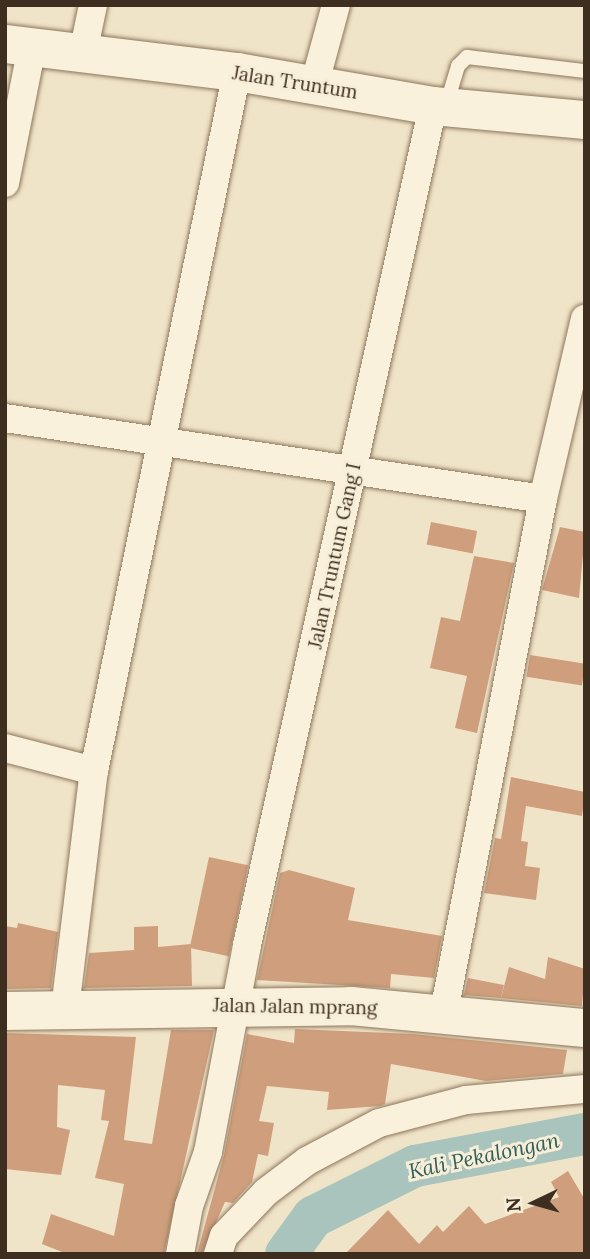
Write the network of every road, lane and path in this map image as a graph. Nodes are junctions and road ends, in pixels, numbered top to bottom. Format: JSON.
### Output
{"nodes":[{"id":1,"x":80,"y":5,"type":"edge"},
{"id":2,"x":93,"y":5,"type":"edge"},
{"id":3,"x":337,"y":5,"type":"edge"},
{"id":4,"x":19,"y":45,"type":"edge"},
{"id":5,"x":77,"y":53,"type":"junction"},
{"id":6,"x":585,"y":71,"type":"edge"},
{"id":7,"x":237,"y":72,"type":"junction"},
{"id":8,"x":314,"y":86,"type":"junction"},
{"id":9,"x":440,"y":107,"type":"junction"},
{"id":10,"x":585,"y":120,"type":"edge"},
{"id":11,"x":5,"y":183,"type":"edge"},
{"id":12,"x":585,"y":319,"type":"edge"},
{"id":13,"x":5,"y":418,"type":"edge"},
{"id":14,"x":160,"y":442,"type":"junction"},
{"id":15,"x":352,"y":473,"type":"junction"},
{"id":16,"x":544,"y":499,"type":"junction"},
{"id":17,"x":5,"y":748,"type":"edge"},
{"id":18,"x":94,"y":771,"type":"junction"},
{"id":19,"x":235,"y":1005,"type":"junction"},
{"id":20,"x":65,"y":1009,"type":"junction"},
{"id":21,"x":5,"y":1011,"type":"edge"},
{"id":22,"x":444,"y":1012,"type":"junction"},
{"id":23,"x":585,"y":1028,"type":"edge"},
{"id":24,"x":585,"y":1088,"type":"edge"},
{"id":25,"x":180,"y":1254,"type":"edge"},
{"id":26,"x":218,"y":1254,"type":"edge"}],
"edges":[{"from":1,"to":5,"type":"street"},
{"from":2,"to":5,"type":"street"},
{"from":3,"to":8,"type":"street"},
{"from":4,"to":5,"type":"street","name":"Jalan Truntum"},
{"from":4,"to":11,"type":"street"},
{"from":5,"to":7,"type":"street","name":"Jalan Truntum"},
{"from":6,"to":9,"type":"lane"},
{"from":7,"to":8,"type":"street","name":"Jalan Truntum"},
{"from":7,"to":14,"type":"street"},
{"from":8,"to":9,"type":"street","name":"Jalan Truntum"},
{"from":9,"to":10,"type":"street","name":"Jalan Truntum"},
{"from":9,"to":15,"type":"street","name":"Jalan Truntum Gang I"},
{"from":12,"to":16,"type":"street"},
{"from":13,"to":14,"type":"street"},
{"from":14,"to":15,"type":"street"},
{"from":14,"to":18,"type":"street"},
{"from":15,"to":16,"type":"street"},
{"from":15,"to":19,"type":"street","name":"Jalan Truntum Gang I"},
{"from":16,"to":22,"type":"street"},
{"from":17,"to":18,"type":"street"},
{"from":18,"to":20,"type":"street"},
{"from":19,"to":20,"type":"street","name":"Jalan Jalan mprang"},
{"from":19,"to":22,"type":"street","name":"Jalan Jalan mprang"},
{"from":19,"to":25,"type":"street","name":"Jalan Truntum Gang I"},
{"from":20,"to":21,"type":"street","name":"Jalan Jalan mprang"},
{"from":22,"to":23,"type":"street","name":"Jalan Jalan mprang"},
{"from":24,"to":26,"type":"street"}]}
